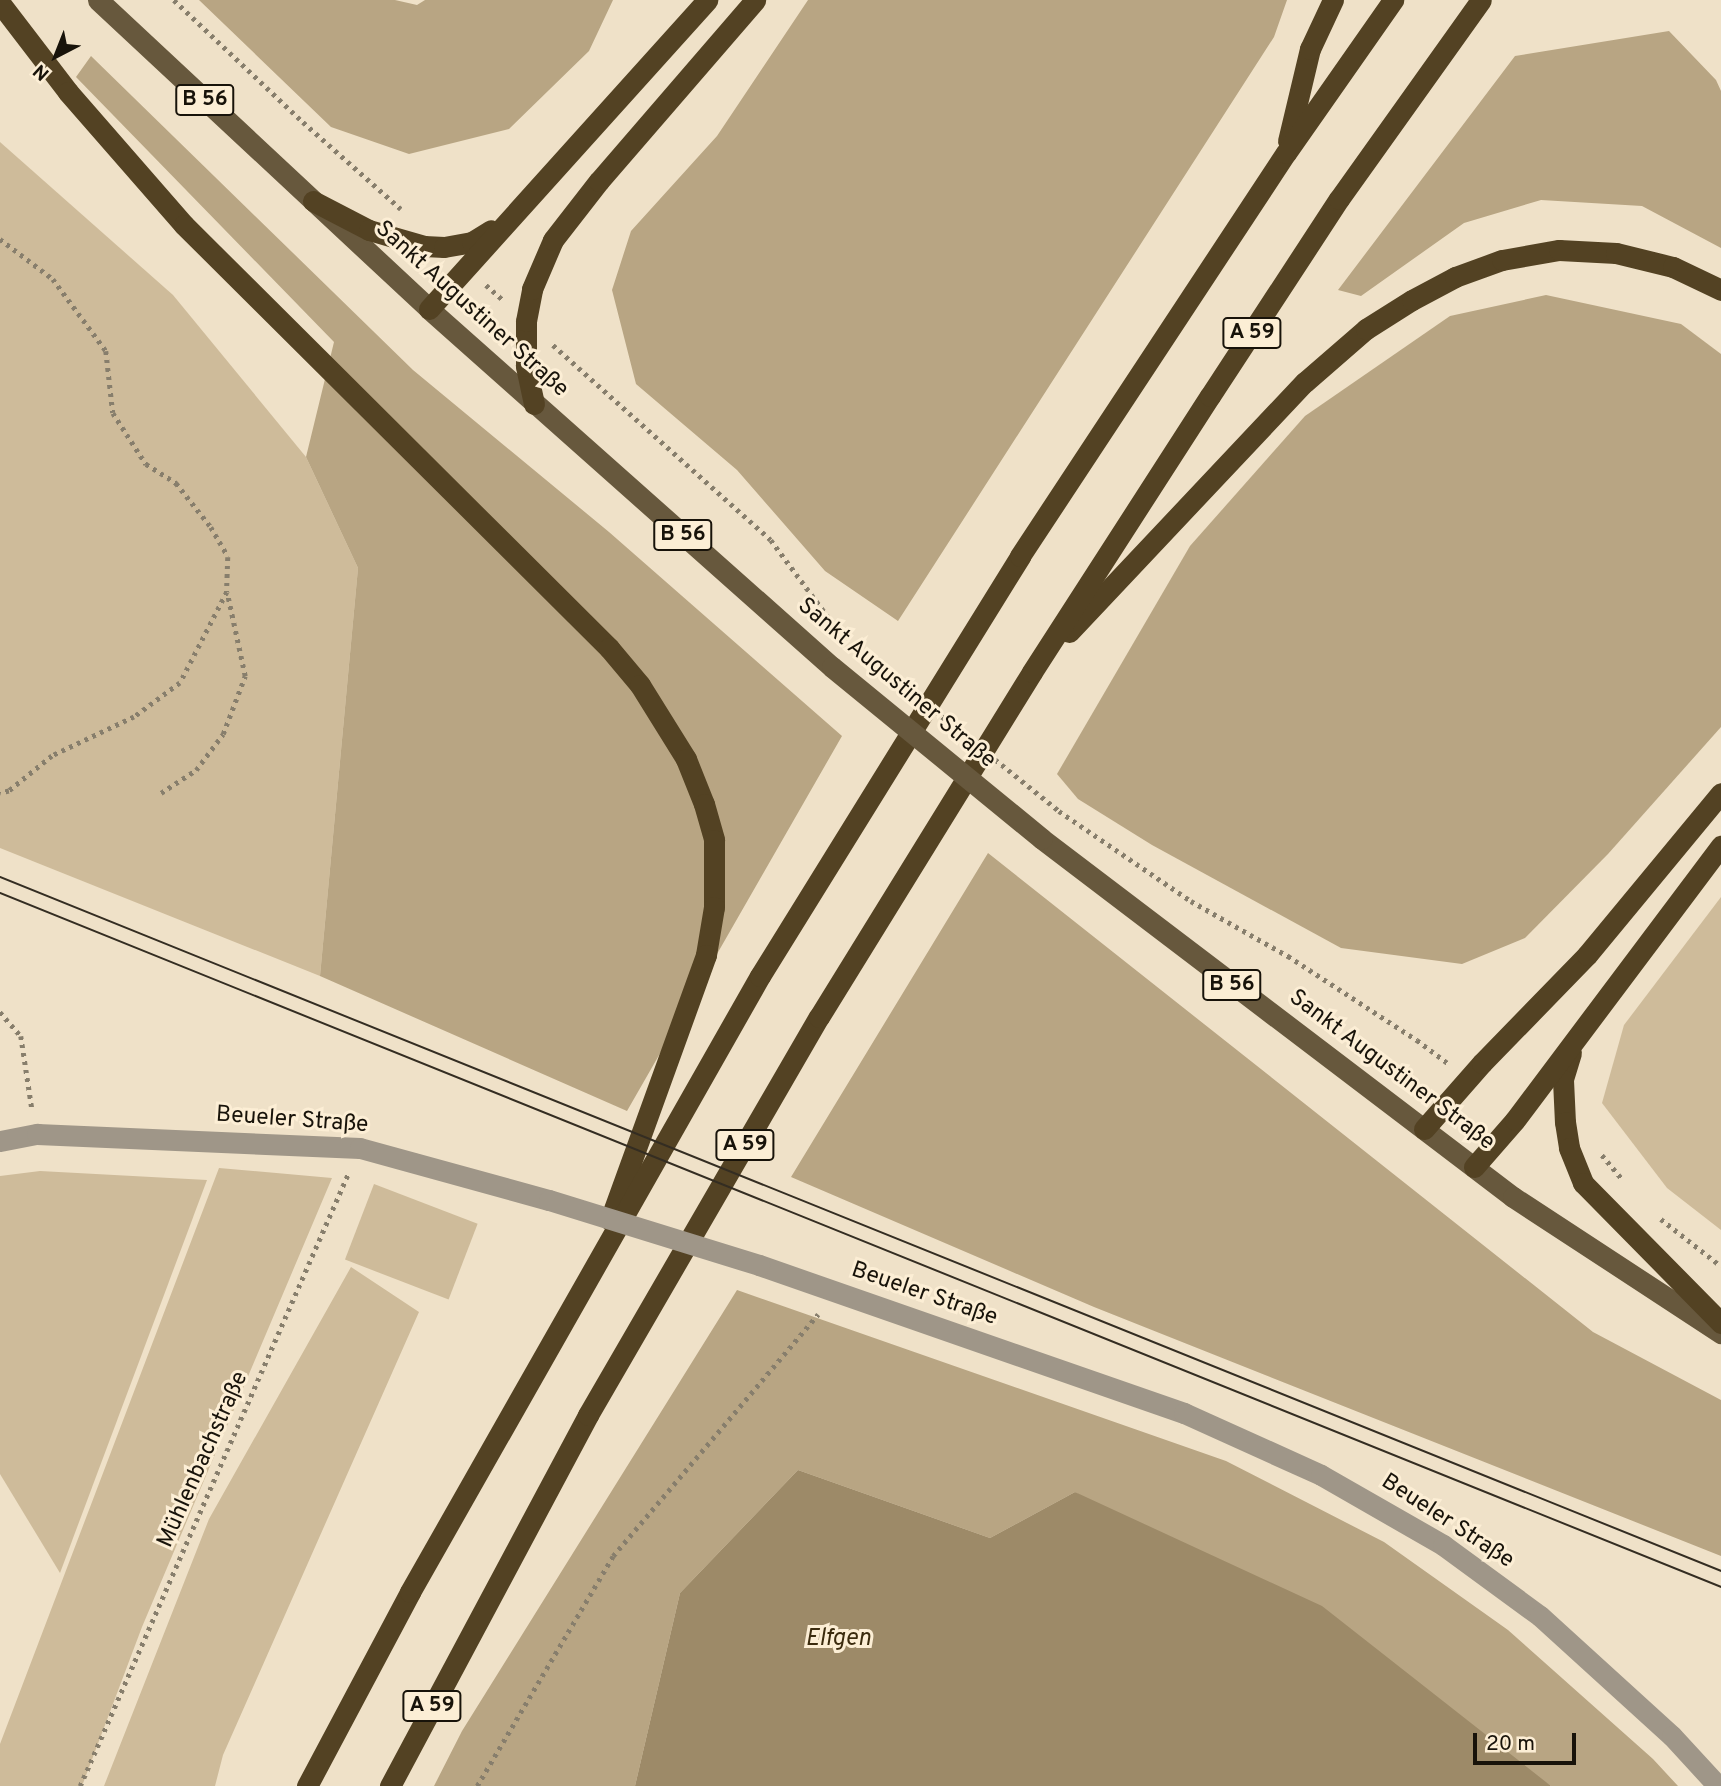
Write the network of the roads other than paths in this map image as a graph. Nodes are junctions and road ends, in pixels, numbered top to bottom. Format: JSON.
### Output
{"nodes":[{"id":1,"x":98,"y":0,"type":"edge"},
{"id":2,"x":707,"y":0,"type":"edge"},
{"id":3,"x":755,"y":0,"type":"edge"},
{"id":4,"x":1333,"y":0,"type":"edge"},
{"id":5,"x":1393,"y":0,"type":"edge"},
{"id":6,"x":1481,"y":0,"type":"edge"},
{"id":7,"x":0,"y":4,"type":"edge"},
{"id":8,"x":1286,"y":153,"type":"junction"},
{"id":9,"x":313,"y":201,"type":"junction"},
{"id":10,"x":508,"y":220,"type":"junction"},
{"id":11,"x":1721,"y":290,"type":"edge"},
{"id":12,"x":429,"y":309,"type":"junction"},
{"id":13,"x":534,"y":404,"type":"junction"},
{"id":14,"x":1032,"y":672,"type":"junction"},
{"id":15,"x":1721,"y":793,"type":"edge"},
{"id":16,"x":1721,"y":846,"type":"edge"},
{"id":17,"x":1574,"y":1044,"type":"junction"},
{"id":18,"x":1424,"y":1129,"type":"junction"},
{"id":19,"x":0,"y":1141,"type":"edge"},
{"id":20,"x":1474,"y":1167,"type":"junction"},
{"id":21,"x":591,"y":1271,"type":"junction"},
{"id":22,"x":1721,"y":1323,"type":"edge"},
{"id":23,"x":1721,"y":1333,"type":"edge"},
{"id":24,"x":307,"y":1786,"type":"edge"},
{"id":25,"x":390,"y":1786,"type":"edge"},
{"id":26,"x":1718,"y":1786,"type":"edge"}],
"edges":[{"from":1,"to":9,"type":"main road","name":"Sankt Augustiner Straße","number":"B 56"},
{"from":2,"to":10,"type":"highway"},
{"from":3,"to":13,"type":"highway"},
{"from":4,"to":8,"type":"highway"},
{"from":5,"to":8,"type":"highway"},
{"from":6,"to":14,"type":"highway","number":"A 59"},
{"from":7,"to":21,"type":"highway"},
{"from":8,"to":21,"type":"highway"},
{"from":9,"to":10,"type":"highway"},
{"from":9,"to":12,"type":"main road","name":"Sankt Augustiner Straße","number":"B 56"},
{"from":10,"to":12,"type":"highway"},
{"from":11,"to":14,"type":"highway"},
{"from":12,"to":13,"type":"main road","name":"Sankt Augustiner Straße","number":"B 56"},
{"from":13,"to":18,"type":"main road","name":"Sankt Augustiner Straße","number":"B 56","bridge":true},
{"from":14,"to":25,"type":"highway","number":"A 59"},
{"from":15,"to":18,"type":"highway"},
{"from":16,"to":17,"type":"highway"},
{"from":17,"to":20,"type":"highway"},
{"from":17,"to":22,"type":"highway"},
{"from":18,"to":20,"type":"main road","name":"Sankt Augustiner Straße","number":"B 56"},
{"from":19,"to":26,"type":"street","name":"Beueler Straße","bridge":true},
{"from":20,"to":23,"type":"main road","name":"Sankt Augustiner Straße","number":"B 56"},
{"from":21,"to":24,"type":"highway"}]}
